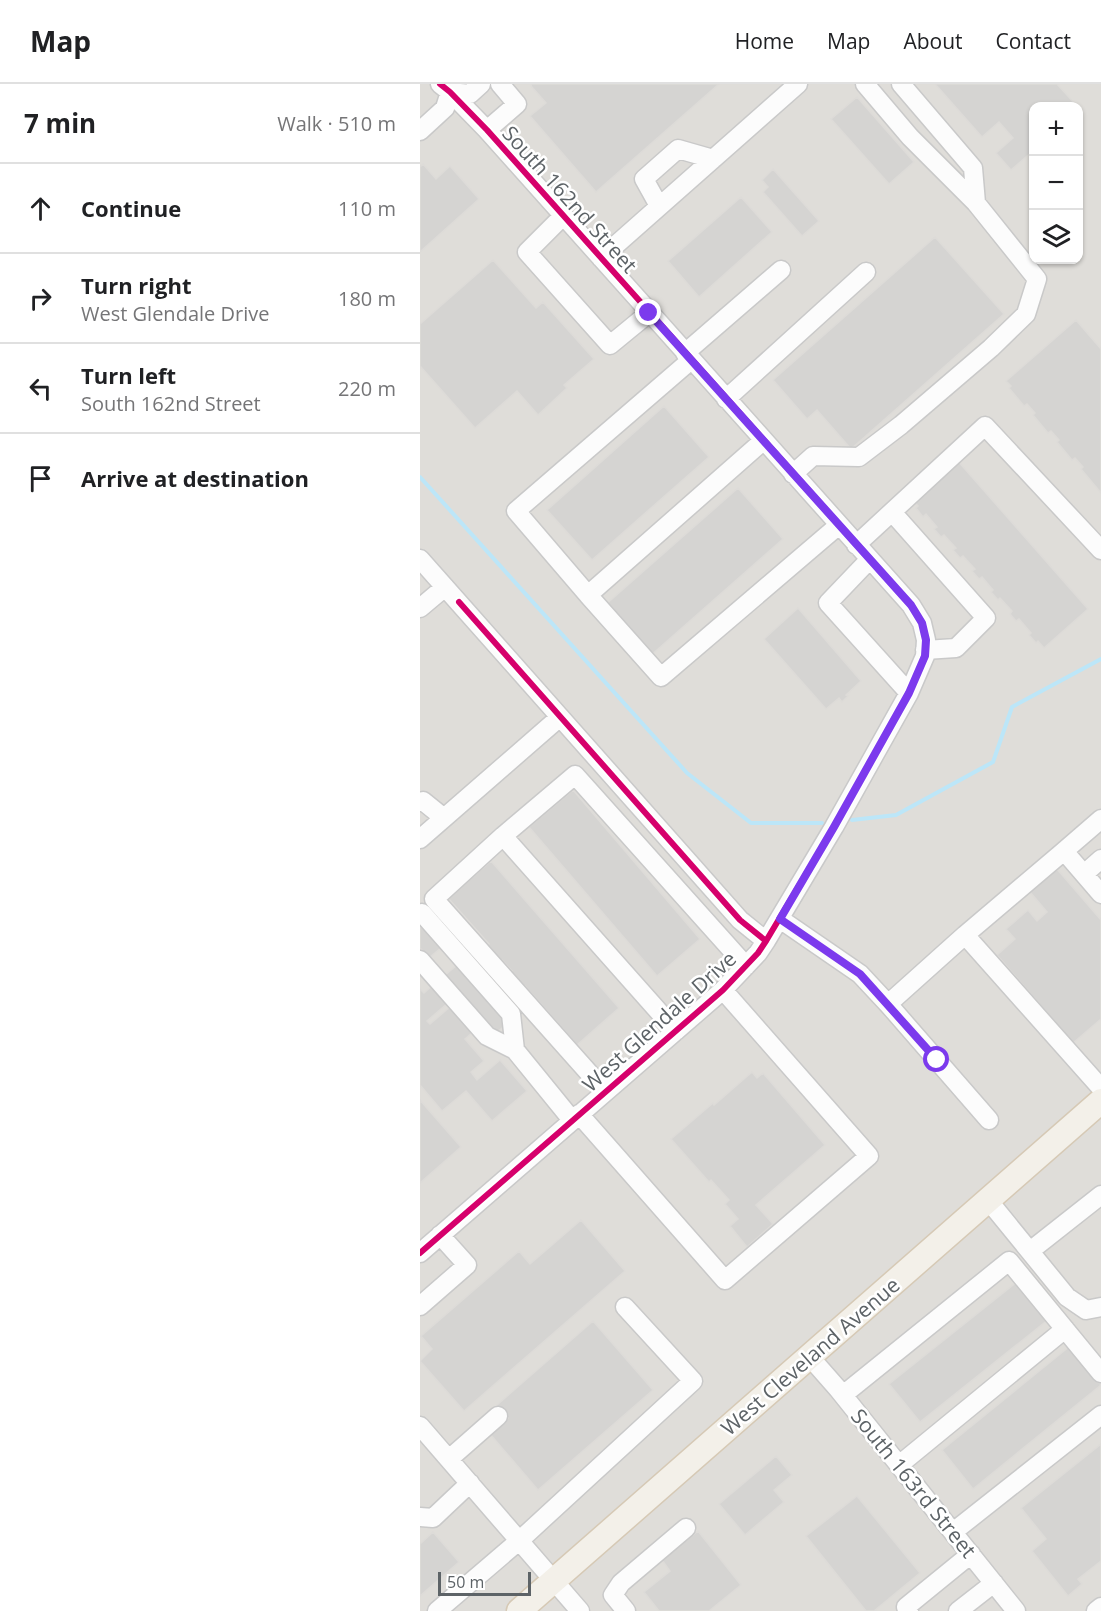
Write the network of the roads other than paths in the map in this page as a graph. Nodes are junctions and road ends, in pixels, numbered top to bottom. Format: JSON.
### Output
{"nodes":[{"id":1,"x":481,"y":84,"type":"edge"},
{"id":2,"x":500,"y":84,"type":"edge"},
{"id":3,"x":798,"y":84,"type":"edge"},
{"id":4,"x":865,"y":84,"type":"edge"},
{"id":5,"x":901,"y":84,"type":"edge"},
{"id":6,"x":445,"y":88,"type":"edge"},
{"id":7,"x":487,"y":130,"type":"junction"},
{"id":8,"x":420,"y":131,"type":"edge"},
{"id":9,"x":712,"y":159,"type":"junction"},
{"id":10,"x":976,"y":203,"type":"junction"},
{"id":11,"x":659,"y":206,"type":"junction"},
{"id":12,"x":563,"y":216,"type":"junction"},
{"id":13,"x":601,"y":258,"type":"junction"},
{"id":14,"x":781,"y":270,"type":"dead end"},
{"id":15,"x":867,"y":272,"type":"dead end"},
{"id":16,"x":649,"y":313,"type":"junction"},
{"id":17,"x":688,"y":357,"type":"junction"},
{"id":18,"x":726,"y":399,"type":"junction"},
{"id":19,"x":763,"y":441,"type":"junction"},
{"id":20,"x":793,"y":474,"type":"junction"},
{"id":21,"x":892,"y":512,"type":"junction"},
{"id":22,"x":839,"y":525,"type":"junction"},
{"id":23,"x":856,"y":544,"type":"junction"},
{"id":24,"x":1101,"y":550,"type":"edge"},
{"id":25,"x":420,"y":559,"type":"edge"},
{"id":26,"x":870,"y":559,"type":"junction"},
{"id":27,"x":445,"y":587,"type":"junction"},
{"id":28,"x":588,"y":595,"type":"junction"},
{"id":29,"x":420,"y":608,"type":"edge"},
{"id":30,"x":925,"y":645,"type":"junction"},
{"id":31,"x":909,"y":693,"type":"junction"},
{"id":32,"x":560,"y":717,"type":"junction"},
{"id":33,"x":420,"y":802,"type":"edge"},
{"id":34,"x":444,"y":818,"type":"junction"},
{"id":35,"x":1101,"y":819,"type":"edge"},
{"id":36,"x":503,"y":836,"type":"junction"},
{"id":37,"x":420,"y":839,"type":"edge"},
{"id":38,"x":1064,"y":851,"type":"junction"},
{"id":39,"x":1101,"y":859,"type":"edge"},
{"id":40,"x":1084,"y":874,"type":"junction"},
{"id":41,"x":1101,"y":894,"type":"edge"},
{"id":42,"x":420,"y":915,"type":"edge"},
{"id":43,"x":780,"y":919,"type":"junction"},
{"id":44,"x":965,"y":935,"type":"junction"},
{"id":45,"x":766,"y":941,"type":"junction"},
{"id":46,"x":420,"y":960,"type":"edge"},
{"id":47,"x":746,"y":966,"type":"junction"},
{"id":48,"x":723,"y":990,"type":"junction"},
{"id":49,"x":888,"y":1004,"type":"junction"},
{"id":50,"x":676,"y":1031,"type":"junction"},
{"id":51,"x":515,"y":1050,"type":"junction"},
{"id":52,"x":1101,"y":1088,"type":"edge"},
{"id":53,"x":605,"y":1091,"type":"junction"},
{"id":54,"x":1101,"y":1101,"type":"edge"},
{"id":55,"x":576,"y":1117,"type":"junction"},
{"id":56,"x":989,"y":1120,"type":"dead end"},
{"id":57,"x":1101,"y":1195,"type":"edge"},
{"id":58,"x":988,"y":1200,"type":"junction"},
{"id":59,"x":440,"y":1235,"type":"junction"},
{"id":60,"x":1030,"y":1251,"type":"junction"},
{"id":61,"x":420,"y":1253,"type":"edge"},
{"id":62,"x":420,"y":1306,"type":"edge"},
{"id":63,"x":1101,"y":1307,"type":"edge"},
{"id":64,"x":625,"y":1308,"type":"dead end"},
{"id":65,"x":1065,"y":1329,"type":"junction"},
{"id":66,"x":809,"y":1356,"type":"junction"},
{"id":67,"x":1101,"y":1373,"type":"edge"},
{"id":68,"x":843,"y":1395,"type":"junction"},
{"id":69,"x":1101,"y":1415,"type":"edge"},
{"id":70,"x":498,"y":1416,"type":"dead end"},
{"id":71,"x":420,"y":1426,"type":"edge"},
{"id":72,"x":449,"y":1459,"type":"junction"},
{"id":73,"x":899,"y":1465,"type":"junction"},
{"id":74,"x":470,"y":1483,"type":"junction"},
{"id":75,"x":420,"y":1517,"type":"edge"},
{"id":76,"x":686,"y":1528,"type":"dead end"},
{"id":77,"x":953,"y":1532,"type":"junction"},
{"id":78,"x":520,"y":1540,"type":"junction"},
{"id":79,"x":971,"y":1554,"type":"junction"},
{"id":80,"x":553,"y":1580,"type":"junction"},
{"id":81,"x":994,"y":1583,"type":"junction"},
{"id":82,"x":1101,"y":1607,"type":"edge"},
{"id":83,"x":437,"y":1611,"type":"edge"},
{"id":84,"x":519,"y":1611,"type":"edge"},
{"id":85,"x":579,"y":1611,"type":"edge"},
{"id":86,"x":626,"y":1611,"type":"edge"},
{"id":87,"x":909,"y":1611,"type":"edge"},
{"id":88,"x":958,"y":1611,"type":"edge"},
{"id":89,"x":1016,"y":1611,"type":"edge"},
{"id":90,"x":1096,"y":1611,"type":"edge"}],
"edges":[{"from":1,"to":6,"type":"street"},
{"from":2,"to":7,"type":"street"},
{"from":3,"to":9,"type":"street"},
{"from":4,"to":10,"type":"street"},
{"from":5,"to":10,"type":"street"},
{"from":6,"to":7,"type":"street","name":"South 162nd Street"},
{"from":6,"to":8,"type":"street"},
{"from":7,"to":12,"type":"street","name":"South 162nd Street"},
{"from":9,"to":11,"type":"street"},
{"from":9,"to":11,"type":"street"},
{"from":10,"to":20,"type":"street"},
{"from":11,"to":13,"type":"street"},
{"from":12,"to":13,"type":"street","name":"South 162nd Street"},
{"from":12,"to":16,"type":"street"},
{"from":13,"to":16,"type":"street","name":"South 162nd Street"},
{"from":14,"to":17,"type":"street"},
{"from":15,"to":18,"type":"street"},
{"from":16,"to":17,"type":"street","name":"South 162nd Street"},
{"from":17,"to":18,"type":"street","name":"South 162nd Street"},
{"from":17,"to":28,"type":"street"},
{"from":18,"to":19,"type":"street","name":"South 162nd Street"},
{"from":19,"to":20,"type":"street","name":"South 162nd Street"},
{"from":19,"to":28,"type":"street"},
{"from":20,"to":22,"type":"street","name":"South 162nd Street"},
{"from":21,"to":23,"type":"street"},
{"from":21,"to":24,"type":"street"},
{"from":21,"to":30,"type":"street"},
{"from":22,"to":23,"type":"street","name":"South 162nd Street"},
{"from":22,"to":28,"type":"street"},
{"from":23,"to":26,"type":"street","name":"South 162nd Street"},
{"from":25,"to":27,"type":"street"},
{"from":26,"to":30,"type":"street","name":"South 162nd Street"},
{"from":26,"to":31,"type":"street"},
{"from":27,"to":29,"type":"street"},
{"from":27,"to":32,"type":"street"},
{"from":30,"to":31,"type":"street","name":"West Glendale Drive"},
{"from":31,"to":43,"type":"street","name":"West Glendale Drive"},
{"from":32,"to":34,"type":"street"},
{"from":32,"to":45,"type":"street"},
{"from":33,"to":34,"type":"street"},
{"from":34,"to":37,"type":"street"},
{"from":35,"to":38,"type":"street"},
{"from":36,"to":47,"type":"street"},
{"from":36,"to":50,"type":"street"},
{"from":36,"to":53,"type":"street"},
{"from":38,"to":40,"type":"street"},
{"from":38,"to":44,"type":"street"},
{"from":39,"to":40,"type":"street"},
{"from":40,"to":41,"type":"street"},
{"from":42,"to":51,"type":"street"},
{"from":43,"to":45,"type":"street","name":"West Glendale Drive"},
{"from":43,"to":49,"type":"street"},
{"from":44,"to":49,"type":"street"},
{"from":44,"to":52,"type":"street"},
{"from":45,"to":47,"type":"street","name":"West Glendale Drive"},
{"from":46,"to":51,"type":"street"},
{"from":47,"to":48,"type":"street","name":"West Glendale Drive"},
{"from":48,"to":50,"type":"street","name":"West Glendale Drive"},
{"from":48,"to":55,"type":"street"},
{"from":49,"to":56,"type":"street"},
{"from":50,"to":53,"type":"street","name":"West Glendale Drive"},
{"from":51,"to":55,"type":"street"},
{"from":53,"to":55,"type":"street","name":"West Glendale Drive"},
{"from":54,"to":58,"type":"main road","name":"West Cleveland Avenue"},
{"from":55,"to":59,"type":"street","name":"West Glendale Drive"},
{"from":57,"to":60,"type":"street"},
{"from":58,"to":60,"type":"street"},
{"from":58,"to":66,"type":"main road","name":"West Cleveland Avenue"},
{"from":59,"to":61,"type":"street","name":"West Glendale Drive"},
{"from":59,"to":62,"type":"street"},
{"from":60,"to":63,"type":"street"},
{"from":64,"to":78,"type":"street"},
{"from":65,"to":67,"type":"street"},
{"from":65,"to":68,"type":"street"},
{"from":65,"to":73,"type":"street"},
{"from":66,"to":68,"type":"street","name":"South 163rd Street"},
{"from":66,"to":80,"type":"main road","name":"West Cleveland Avenue"},
{"from":68,"to":73,"type":"street","name":"South 163rd Street"},
{"from":69,"to":77,"type":"street"},
{"from":70,"to":72,"type":"street"},
{"from":71,"to":72,"type":"street"},
{"from":72,"to":74,"type":"street"},
{"from":73,"to":77,"type":"street","name":"South 163rd Street"},
{"from":74,"to":75,"type":"street"},
{"from":74,"to":78,"type":"street"},
{"from":76,"to":86,"type":"street"},
{"from":77,"to":79,"type":"street","name":"South 163rd Street"},
{"from":78,"to":80,"type":"street"},
{"from":78,"to":83,"type":"street"},
{"from":79,"to":81,"type":"street","name":"South 163rd Street"},
{"from":79,"to":87,"type":"street"},
{"from":80,"to":84,"type":"main road","name":"West Cleveland Avenue"},
{"from":80,"to":85,"type":"street"},
{"from":81,"to":88,"type":"street"},
{"from":81,"to":89,"type":"street","name":"South 163rd Street"},
{"from":82,"to":90,"type":"street"}]}
